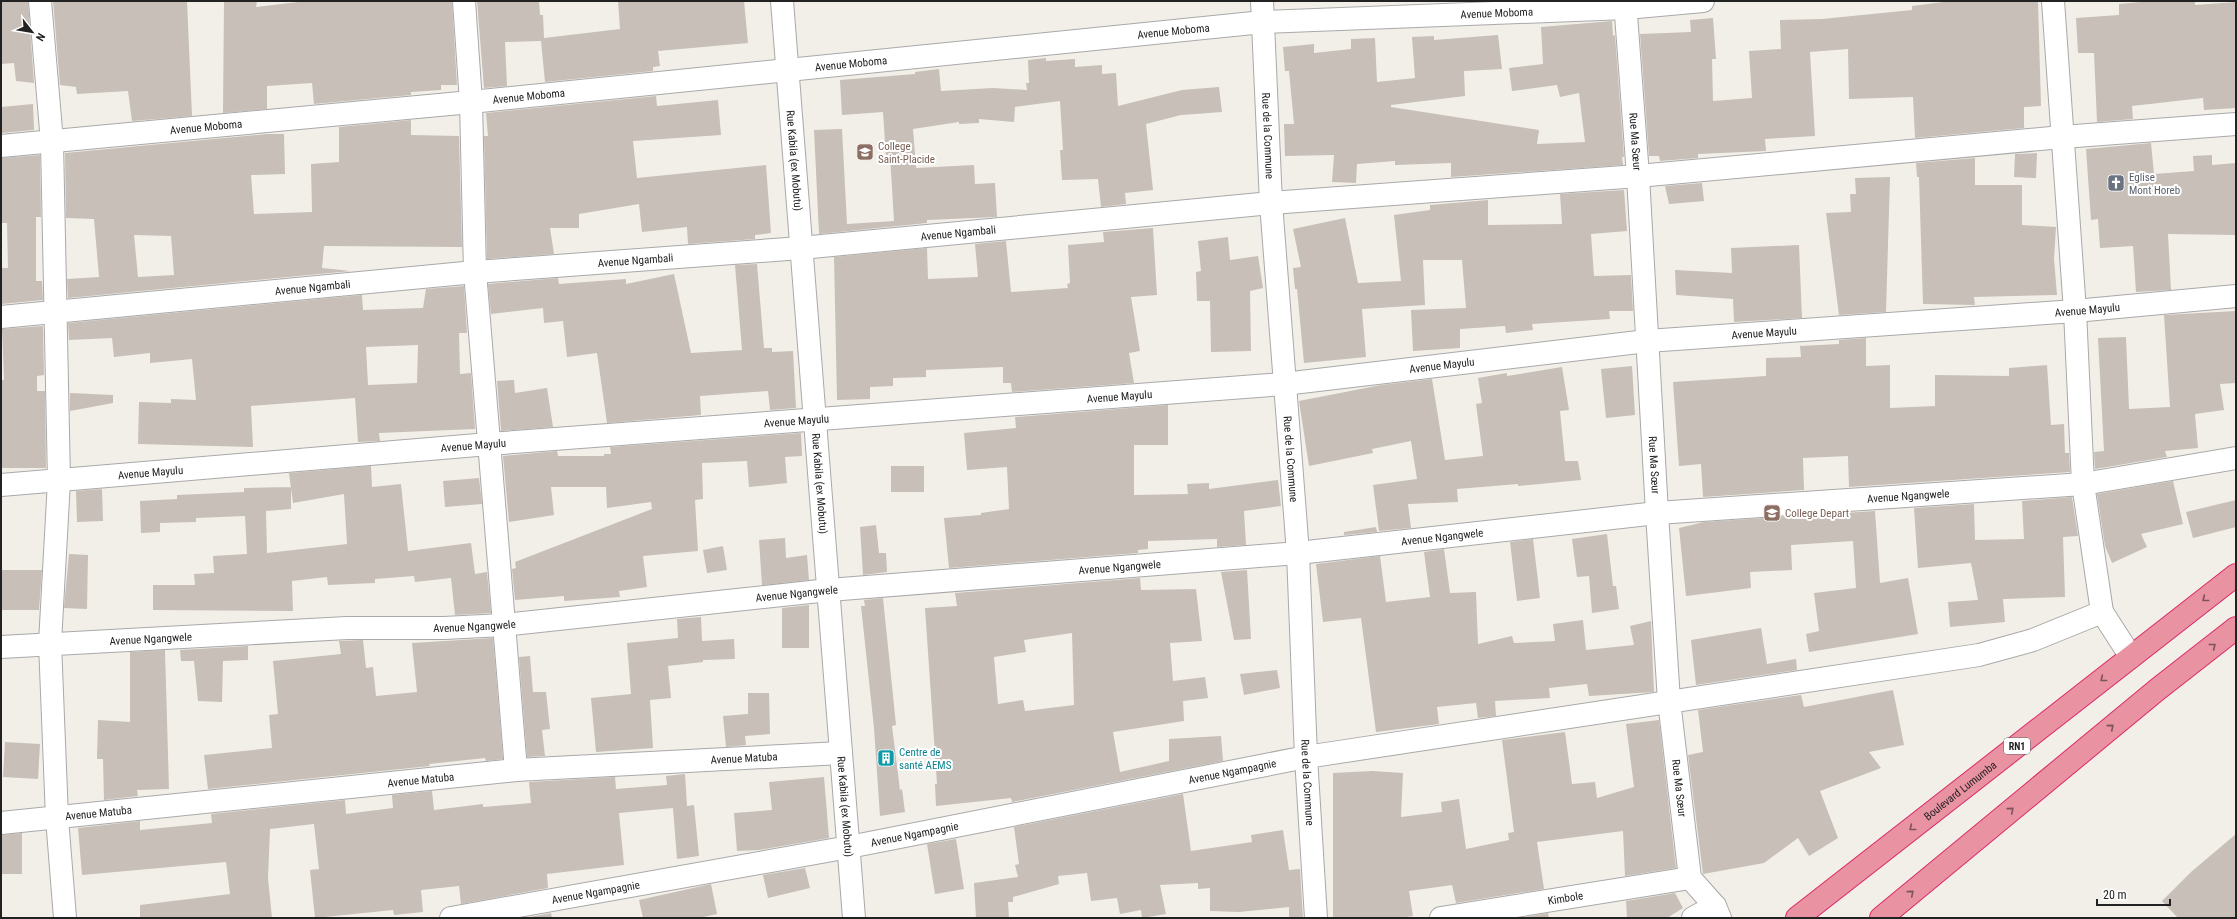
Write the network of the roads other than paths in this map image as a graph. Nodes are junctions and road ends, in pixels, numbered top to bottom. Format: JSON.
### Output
{"nodes":[{"id":1,"x":40,"y":1,"type":"edge"},
{"id":2,"x":464,"y":1,"type":"edge"},
{"id":3,"x":782,"y":1,"type":"edge"},
{"id":4,"x":1262,"y":1,"type":"edge"},
{"id":5,"x":1703,"y":1,"type":"edge"},
{"id":6,"x":2053,"y":1,"type":"edge"},
{"id":7,"x":1626,"y":4,"type":"edge"},
{"id":8,"x":1263,"y":22,"type":"junction"},
{"id":9,"x":787,"y":69,"type":"junction"},
{"id":10,"x":472,"y":102,"type":"junction"},
{"id":11,"x":2236,"y":124,"type":"edge"},
{"id":12,"x":2062,"y":137,"type":"junction"},
{"id":13,"x":52,"y":142,"type":"junction"},
{"id":14,"x":1,"y":146,"type":"edge"},
{"id":15,"x":1638,"y":176,"type":"junction"},
{"id":16,"x":1271,"y":203,"type":"junction"},
{"id":17,"x":801,"y":248,"type":"junction"},
{"id":18,"x":475,"y":272,"type":"junction"},
{"id":19,"x":2236,"y":296,"type":"edge"},
{"id":20,"x":2075,"y":311,"type":"junction"},
{"id":21,"x":55,"y":313,"type":"junction"},
{"id":22,"x":1,"y":317,"type":"edge"},
{"id":23,"x":1647,"y":341,"type":"junction"},
{"id":24,"x":1284,"y":384,"type":"junction"},
{"id":25,"x":815,"y":418,"type":"junction"},
{"id":26,"x":490,"y":444,"type":"junction"},
{"id":27,"x":2236,"y":458,"type":"edge"},
{"id":28,"x":59,"y":481,"type":"junction"},
{"id":29,"x":2083,"y":484,"type":"junction"},
{"id":30,"x":1,"y":485,"type":"edge"},
{"id":31,"x":1657,"y":513,"type":"junction"},
{"id":32,"x":1298,"y":553,"type":"junction"},
{"id":33,"x":2236,"y":575,"type":"edge"},
{"id":34,"x":829,"y":590,"type":"junction"},
{"id":35,"x":2102,"y":612,"type":"junction"},
{"id":36,"x":503,"y":625,"type":"junction"},
{"id":37,"x":2236,"y":628,"type":"edge"},
{"id":38,"x":50,"y":643,"type":"junction"},
{"id":39,"x":1,"y":647,"type":"edge"},
{"id":40,"x":2131,"y":657,"type":"junction"},
{"id":41,"x":1669,"y":701,"type":"junction"},
{"id":42,"x":841,"y":753,"type":"junction"},
{"id":43,"x":1306,"y":758,"type":"junction"},
{"id":44,"x":516,"y":770,"type":"junction"},
{"id":45,"x":57,"y":818,"type":"junction"},
{"id":46,"x":1,"y":823,"type":"edge"},
{"id":47,"x":849,"y":847,"type":"junction"},
{"id":48,"x":1690,"y":878,"type":"junction"},
{"id":49,"x":510,"y":912,"type":"edge"},
{"id":50,"x":1717,"y":912,"type":"edge"},
{"id":51,"x":65,"y":918,"type":"edge"},
{"id":52,"x":451,"y":918,"type":"edge"},
{"id":53,"x":854,"y":918,"type":"edge"},
{"id":54,"x":1316,"y":918,"type":"edge"},
{"id":55,"x":1441,"y":918,"type":"edge"},
{"id":56,"x":1694,"y":918,"type":"edge"},
{"id":57,"x":1797,"y":918,"type":"edge"},
{"id":58,"x":1881,"y":918,"type":"edge"}],
"edges":[{"from":1,"to":13,"type":"street"},
{"from":2,"to":10,"type":"street"},
{"from":3,"to":9,"type":"street","name":"Rue Kabila (ex Mobutu)"},
{"from":4,"to":8,"type":"street","name":"Rue de la Commune"},
{"from":5,"to":7,"type":"street","name":"Avenue Moboma"},
{"from":6,"to":12,"type":"street"},
{"from":7,"to":8,"type":"street","name":"Avenue Moboma"},
{"from":7,"to":15,"type":"street","name":"Rue Ma Sœur"},
{"from":8,"to":9,"type":"street","name":"Avenue Moboma"},
{"from":8,"to":16,"type":"street","name":"Rue de la Commune"},
{"from":9,"to":10,"type":"street","name":"Avenue Moboma"},
{"from":9,"to":17,"type":"street","name":"Rue Kabila (ex Mobutu)"},
{"from":10,"to":13,"type":"street","name":"Avenue Moboma"},
{"from":10,"to":18,"type":"street"},
{"from":11,"to":12,"type":"street","name":"Avenue Ngambali"},
{"from":12,"to":15,"type":"street","name":"Avenue Ngambali"},
{"from":12,"to":20,"type":"street"},
{"from":13,"to":14,"type":"street","name":"Avenue Moboma"},
{"from":13,"to":21,"type":"street"},
{"from":15,"to":16,"type":"street","name":"Avenue Ngambali"},
{"from":15,"to":23,"type":"street","name":"Rue Ma Sœur"},
{"from":16,"to":17,"type":"street","name":"Avenue Ngambali"},
{"from":16,"to":24,"type":"street","name":"Rue de la Commune"},
{"from":17,"to":18,"type":"street","name":"Avenue Ngambali"},
{"from":17,"to":25,"type":"street","name":"Rue Kabila (ex Mobutu)"},
{"from":18,"to":21,"type":"street","name":"Avenue Ngambali"},
{"from":18,"to":26,"type":"street"},
{"from":19,"to":20,"type":"street","name":"Avenue Mayulu"},
{"from":20,"to":23,"type":"street","name":"Avenue Mayulu"},
{"from":20,"to":29,"type":"street"},
{"from":21,"to":22,"type":"street","name":"Avenue Ngambali"},
{"from":21,"to":28,"type":"street"},
{"from":23,"to":24,"type":"street","name":"Avenue Mayulu"},
{"from":23,"to":31,"type":"street","name":"Rue Ma Sœur"},
{"from":24,"to":25,"type":"street","name":"Avenue Mayulu"},
{"from":24,"to":32,"type":"street","name":"Rue de la Commune"},
{"from":25,"to":26,"type":"street","name":"Avenue Mayulu"},
{"from":25,"to":34,"type":"street","name":"Rue Kabila (ex Mobutu)"},
{"from":26,"to":28,"type":"street","name":"Avenue Mayulu"},
{"from":26,"to":36,"type":"street"},
{"from":27,"to":29,"type":"street","name":"Avenue Ngangwele"},
{"from":28,"to":30,"type":"street","name":"Avenue Mayulu"},
{"from":28,"to":38,"type":"street"},
{"from":29,"to":31,"type":"street","name":"Avenue Ngangwele"},
{"from":29,"to":35,"type":"street"},
{"from":31,"to":32,"type":"street","name":"Avenue Ngangwele"},
{"from":31,"to":41,"type":"street","name":"Rue Ma Sœur"},
{"from":32,"to":34,"type":"street","name":"Avenue Ngangwele"},
{"from":32,"to":43,"type":"street","name":"Rue de la Commune"},
{"from":33,"to":40,"type":"highway","name":"Boulevard Lumumba","number":"RN1","one_way":true},
{"from":34,"to":36,"type":"street","name":"Avenue Ngangwele"},
{"from":34,"to":42,"type":"street","name":"Rue Kabila (ex Mobutu)"},
{"from":35,"to":40,"type":"street"},
{"from":35,"to":41,"type":"street","name":"Avenue Ngampagnie"},
{"from":36,"to":38,"type":"street","name":"Avenue Ngangwele"},
{"from":36,"to":44,"type":"street"},
{"from":58,"to":37,"type":"highway","one_way":true},
{"from":38,"to":39,"type":"street","name":"Avenue Ngangwele"},
{"from":38,"to":45,"type":"street"},
{"from":40,"to":57,"type":"highway","name":"Boulevard Lumumba","number":"RN1","one_way":true},
{"from":41,"to":43,"type":"street","name":"Avenue Ngampagnie"},
{"from":41,"to":48,"type":"street","name":"Rue Ma Sœur"},
{"from":42,"to":44,"type":"street","name":"Avenue Matuba"},
{"from":42,"to":47,"type":"street","name":"Rue Kabila (ex Mobutu)"},
{"from":43,"to":47,"type":"street","name":"Avenue Ngampagnie"},
{"from":43,"to":54,"type":"street","name":"Rue de la Commune"},
{"from":44,"to":45,"type":"street","name":"Avenue Matuba"},
{"from":45,"to":46,"type":"street","name":"Avenue Matuba"},
{"from":45,"to":51,"type":"street"},
{"from":47,"to":49,"type":"street","name":"Avenue Ngampagnie"},
{"from":47,"to":53,"type":"street","name":"Rue Kabila (ex Mobutu)"},
{"from":48,"to":50,"type":"street"},
{"from":48,"to":55,"type":"street","name":"Kimbole"},
{"from":49,"to":52,"type":"street","name":"Avenue Ngampagnie"},
{"from":50,"to":56,"type":"street"}]}
